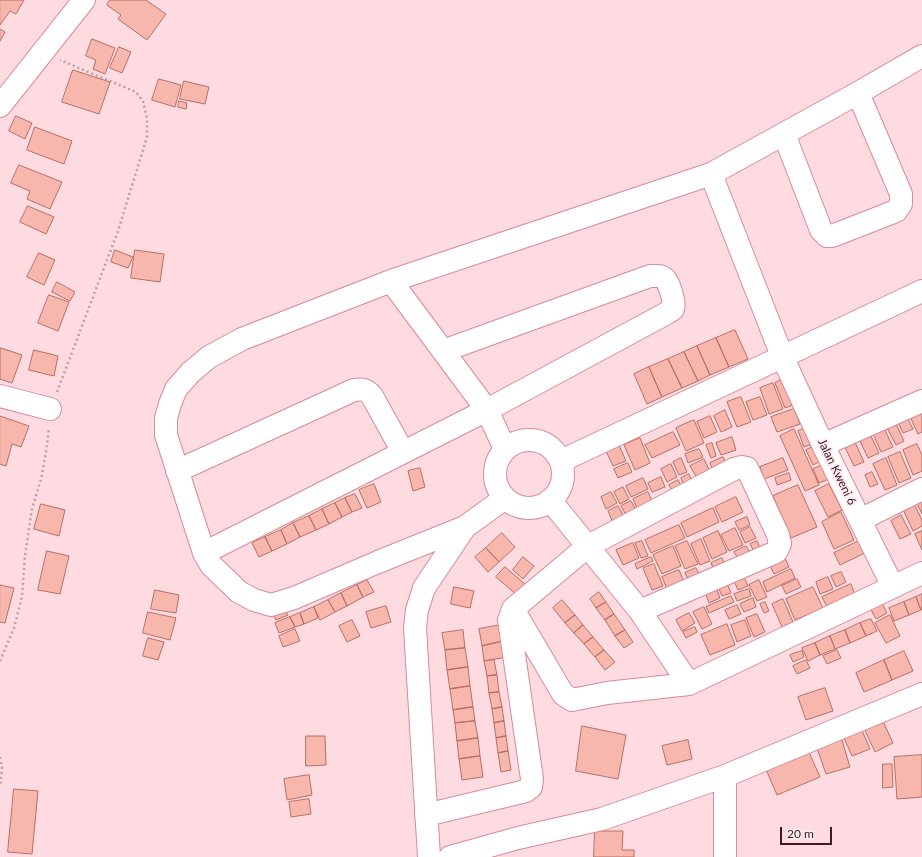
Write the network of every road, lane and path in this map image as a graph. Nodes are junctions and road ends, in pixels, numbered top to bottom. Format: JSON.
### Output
{"nodes":[{"id":1,"x":84,"y":0,"type":"edge"},
{"id":2,"x":43,"y":52,"type":"junction"},
{"id":3,"x":922,"y":56,"type":"edge"},
{"id":4,"x":858,"y":93,"type":"junction"},
{"id":5,"x":0,"y":106,"type":"edge"},
{"id":6,"x":784,"y":134,"type":"junction"},
{"id":7,"x":711,"y":174,"type":"junction"},
{"id":8,"x":391,"y":281,"type":"junction"},
{"id":9,"x":922,"y":291,"type":"edge"},
{"id":10,"x":443,"y":351,"type":"junction"},
{"id":11,"x":782,"y":356,"type":"junction"},
{"id":12,"x":0,"y":396,"type":"edge"},
{"id":13,"x":922,"y":400,"type":"edge"},
{"id":14,"x":50,"y":409,"type":"junction"},
{"id":15,"x":487,"y":410,"type":"junction"},
{"id":16,"x":823,"y":445,"type":"junction"},
{"id":17,"x":505,"y":449,"type":"junction"},
{"id":18,"x":403,"y":452,"type":"junction"},
{"id":19,"x":561,"y":460,"type":"junction"},
{"id":20,"x":177,"y":471,"type":"junction"},
{"id":21,"x":922,"y":489,"type":"edge"},
{"id":22,"x":504,"y":498,"type":"junction"},
{"id":23,"x":550,"y":500,"type":"junction"},
{"id":24,"x":860,"y":520,"type":"junction"},
{"id":25,"x":465,"y":527,"type":"junction"},
{"id":26,"x":588,"y":546,"type":"junction"},
{"id":27,"x":204,"y":554,"type":"junction"},
{"id":28,"x":922,"y":573,"type":"edge"},
{"id":29,"x":893,"y":587,"type":"junction"},
{"id":30,"x":513,"y":609,"type":"junction"},
{"id":31,"x":640,"y":611,"type":"junction"},
{"id":32,"x":0,"y":661,"type":"edge"},
{"id":33,"x":689,"y":684,"type":"junction"},
{"id":34,"x":922,"y":694,"type":"edge"},
{"id":35,"x":0,"y":757,"type":"edge"},
{"id":36,"x":725,"y":776,"type":"junction"},
{"id":37,"x":0,"y":786,"type":"edge"},
{"id":38,"x":426,"y":815,"type":"junction"},
{"id":39,"x":430,"y":857,"type":"edge"},
{"id":40,"x":450,"y":857,"type":"edge"},
{"id":41,"x":725,"y":857,"type":"edge"}],
"edges":[{"from":1,"to":2,"type":"street"},
{"from":2,"to":5,"type":"street"},
{"from":2,"to":14,"type":"path"},
{"from":3,"to":4,"type":"street"},
{"from":4,"to":6,"type":"street"},
{"from":4,"to":6,"type":"street"},
{"from":6,"to":7,"type":"street"},
{"from":7,"to":8,"type":"street"},
{"from":7,"to":11,"type":"street","name":"Jalan Kweni 6"},
{"from":8,"to":10,"type":"street"},
{"from":8,"to":20,"type":"street"},
{"from":9,"to":11,"type":"street"},
{"from":10,"to":15,"type":"street"},
{"from":10,"to":15,"type":"street"},
{"from":11,"to":16,"type":"street","name":"Jalan Kweni 6"},
{"from":11,"to":19,"type":"street"},
{"from":12,"to":14,"type":"street"},
{"from":13,"to":16,"type":"street"},
{"from":14,"to":32,"type":"path"},
{"from":15,"to":17,"type":"street"},
{"from":15,"to":18,"type":"street"},
{"from":16,"to":24,"type":"street","name":"Jalan Kweni 6"},
{"from":17,"to":19,"type":"street"},
{"from":17,"to":22,"type":"street"},
{"from":18,"to":20,"type":"street"},
{"from":18,"to":27,"type":"street"},
{"from":19,"to":23,"type":"street"},
{"from":20,"to":27,"type":"street"},
{"from":21,"to":24,"type":"street"},
{"from":22,"to":23,"type":"street"},
{"from":22,"to":25,"type":"street"},
{"from":23,"to":26,"type":"street"},
{"from":24,"to":29,"type":"street","name":"Jalan Kweni 6"},
{"from":25,"to":27,"type":"street"},
{"from":25,"to":38,"type":"street"},
{"from":26,"to":30,"type":"street"},
{"from":26,"to":31,"type":"street"},
{"from":26,"to":31,"type":"street"},
{"from":28,"to":29,"type":"street"},
{"from":29,"to":33,"type":"street"},
{"from":30,"to":33,"type":"street"},
{"from":30,"to":38,"type":"street"},
{"from":31,"to":33,"type":"street"},
{"from":34,"to":36,"type":"street"},
{"from":35,"to":37,"type":"path"},
{"from":36,"to":40,"type":"street"},
{"from":36,"to":41,"type":"street"},
{"from":38,"to":39,"type":"street"}]}
